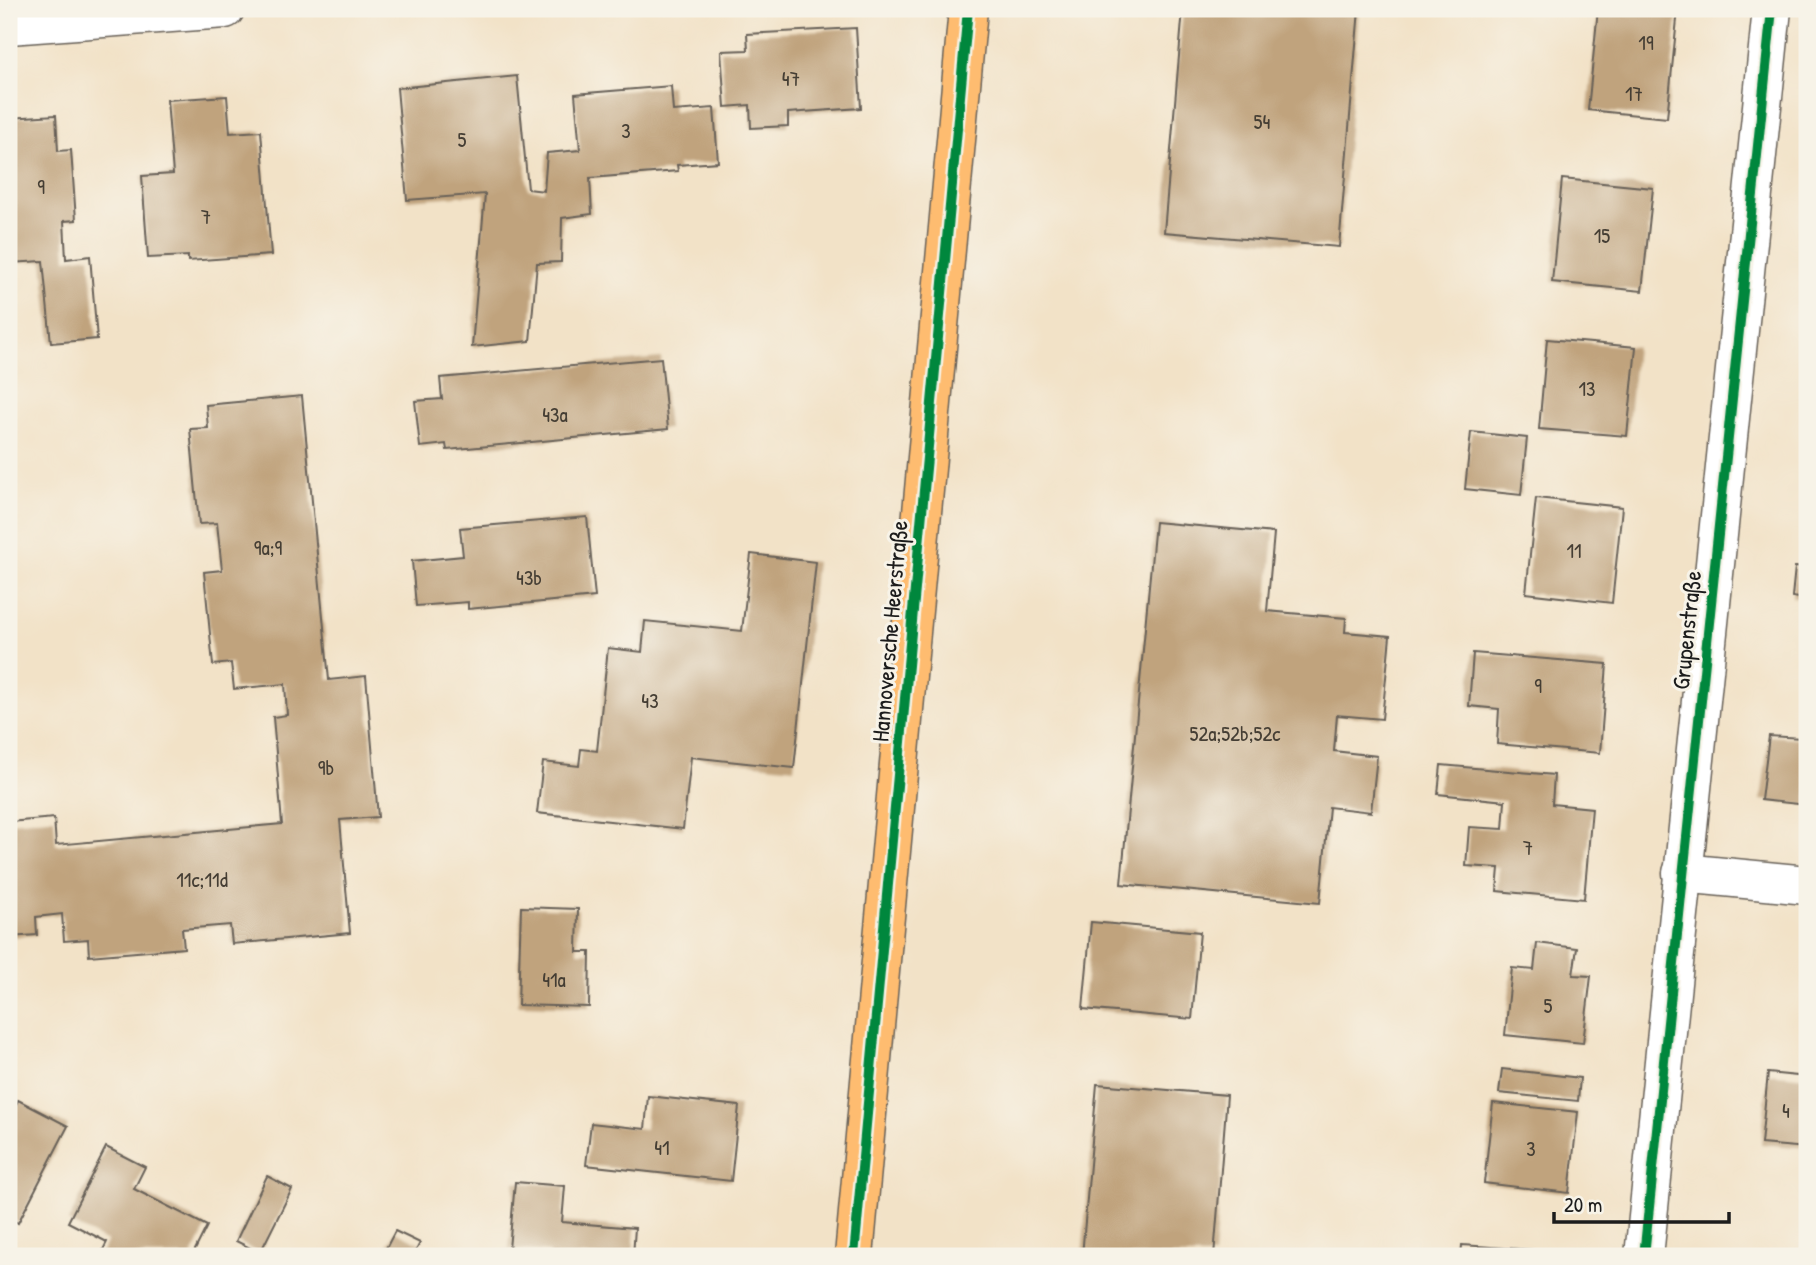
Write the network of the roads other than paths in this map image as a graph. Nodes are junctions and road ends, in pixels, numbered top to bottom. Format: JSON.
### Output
{"nodes":[{"id":1,"x":225,"y":9,"type":"edge"},
{"id":2,"x":968,"y":9,"type":"edge"},
{"id":3,"x":1772,"y":9,"type":"edge"},
{"id":4,"x":9,"y":25,"type":"edge"},
{"id":5,"x":1682,"y":873,"type":"junction"},
{"id":6,"x":1807,"y":885,"type":"edge"},
{"id":7,"x":854,"y":1256,"type":"edge"},
{"id":8,"x":1644,"y":1256,"type":"edge"}],
"edges":[{"from":1,"to":4,"type":"street"},
{"from":2,"to":7,"type":"main road","name":"Hannoversche Heerstraße"},
{"from":3,"to":5,"type":"street","name":"Grupenstraße"},
{"from":5,"to":6,"type":"street"},
{"from":5,"to":8,"type":"street","name":"Grupenstraße"}]}
